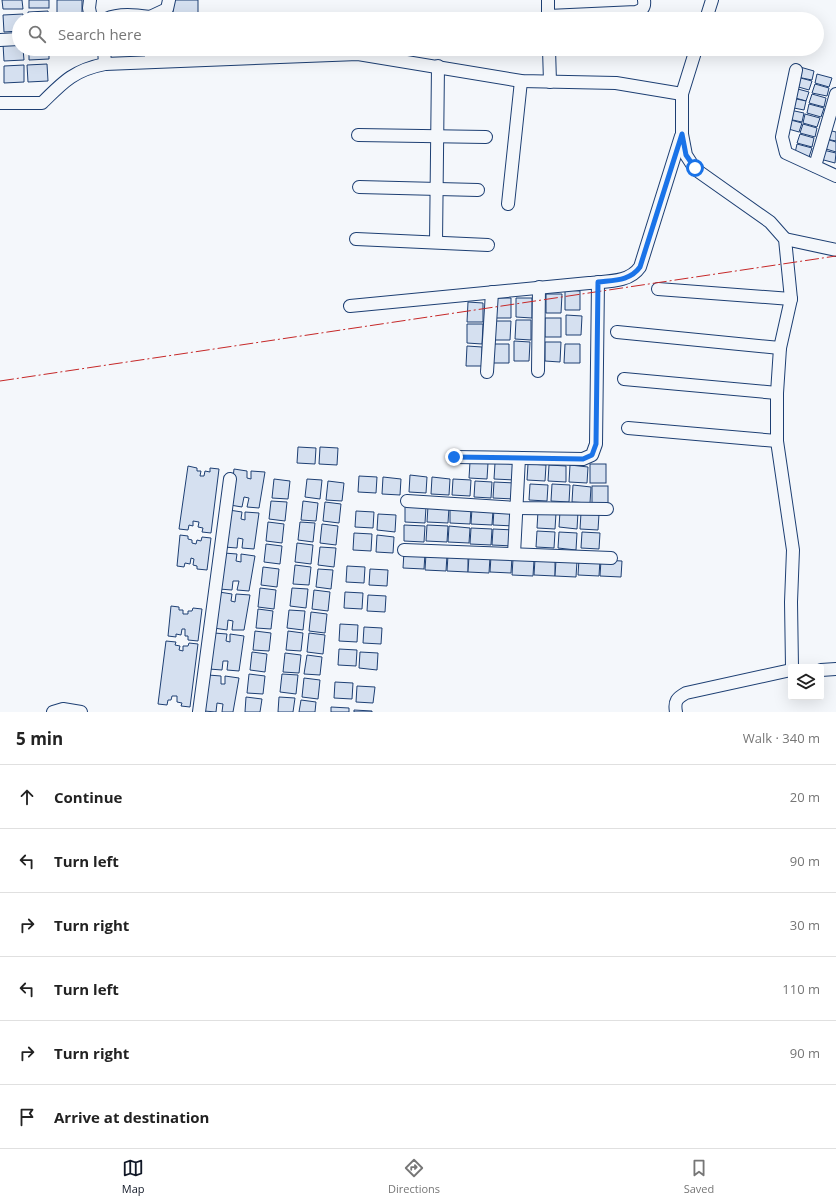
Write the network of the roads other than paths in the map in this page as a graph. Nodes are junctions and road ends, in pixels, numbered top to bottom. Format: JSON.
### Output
{"nodes":[{"id":1,"x":90,"y":0,"type":"edge"},
{"id":2,"x":169,"y":0,"type":"edge"},
{"id":3,"x":548,"y":0,"type":"edge"},
{"id":4,"x":644,"y":0,"type":"edge"},
{"id":5,"x":712,"y":0,"type":"edge"},
{"id":6,"x":89,"y":12,"type":"edge"},
{"id":7,"x":161,"y":12,"type":"edge"},
{"id":8,"x":548,"y":12,"type":"edge"},
{"id":9,"x":636,"y":12,"type":"edge"},
{"id":10,"x":708,"y":12,"type":"edge"},
{"id":11,"x":12,"y":39,"type":"edge"},
{"id":12,"x":0,"y":40,"type":"edge"},
{"id":13,"x":104,"y":56,"type":"edge"},
{"id":14,"x":151,"y":56,"type":"edge"},
{"id":15,"x":306,"y":56,"type":"edge"},
{"id":16,"x":371,"y":56,"type":"edge"},
{"id":17,"x":549,"y":56,"type":"edge"},
{"id":18,"x":694,"y":56,"type":"edge"},
{"id":19,"x":151,"y":62,"type":"junction"},
{"id":20,"x":105,"y":64,"type":"junction"},
{"id":21,"x":438,"y":66,"type":"junction"},
{"id":22,"x":796,"y":70,"type":"dead end"},
{"id":23,"x":521,"y":81,"type":"junction"},
{"id":24,"x":550,"y":82,"type":"junction"},
{"id":25,"x":682,"y":94,"type":"junction"},
{"id":26,"x":836,"y":94,"type":"edge"},
{"id":27,"x":0,"y":103,"type":"edge"},
{"id":28,"x":682,"y":134,"type":"junction"},
{"id":29,"x":358,"y":135,"type":"dead end"},
{"id":30,"x":437,"y":137,"type":"junction"},
{"id":31,"x":486,"y":137,"type":"dead end"},
{"id":32,"x":815,"y":166,"type":"junction"},
{"id":33,"x":836,"y":176,"type":"edge"},
{"id":34,"x":359,"y":187,"type":"dead end"},
{"id":35,"x":436,"y":190,"type":"junction"},
{"id":36,"x":478,"y":190,"type":"dead end"},
{"id":37,"x":508,"y":204,"type":"dead end"},
{"id":38,"x":356,"y":239,"type":"dead end"},
{"id":39,"x":786,"y":239,"type":"junction"},
{"id":40,"x":436,"y":242,"type":"junction"},
{"id":41,"x":488,"y":246,"type":"dead end"},
{"id":42,"x":836,"y":250,"type":"edge"},
{"id":43,"x":598,"y":282,"type":"junction"},
{"id":44,"x":539,"y":287,"type":"junction"},
{"id":45,"x":658,"y":289,"type":"dead end"},
{"id":46,"x":492,"y":292,"type":"junction"},
{"id":47,"x":790,"y":299,"type":"junction"},
{"id":48,"x":350,"y":306,"type":"dead end"},
{"id":49,"x":617,"y":332,"type":"dead end"},
{"id":50,"x":780,"y":348,"type":"junction"},
{"id":51,"x":538,"y":371,"type":"dead end"},
{"id":52,"x":486,"y":372,"type":"dead end"},
{"id":53,"x":624,"y":379,"type":"dead end"},
{"id":54,"x":777,"y":393,"type":"junction"},
{"id":55,"x":628,"y":428,"type":"dead end"},
{"id":56,"x":777,"y":441,"type":"junction"},
{"id":57,"x":454,"y":457,"type":"dead end"},
{"id":58,"x":519,"y":458,"type":"junction"},
{"id":59,"x":230,"y":479,"type":"dead end"},
{"id":60,"x":407,"y":501,"type":"dead end"},
{"id":61,"x":516,"y":508,"type":"junction"},
{"id":62,"x":607,"y":509,"type":"dead end"},
{"id":63,"x":404,"y":550,"type":"dead end"},
{"id":64,"x":514,"y":554,"type":"junction"},
{"id":65,"x":611,"y":558,"type":"dead end"},
{"id":66,"x":792,"y":664,"type":"edge"},
{"id":67,"x":836,"y":669,"type":"edge"},
{"id":68,"x":824,"y":670,"type":"edge"},
{"id":69,"x":788,"y":671,"type":"edge"},
{"id":70,"x":53,"y":712,"type":"edge"},
{"id":71,"x":81,"y":712,"type":"edge"},
{"id":72,"x":199,"y":712,"type":"edge"},
{"id":73,"x":676,"y":712,"type":"edge"}],
"edges":[{"from":1,"to":6,"type":"street"},
{"from":2,"to":7,"type":"street"},
{"from":3,"to":8,"type":"street"},
{"from":4,"to":9,"type":"street"},
{"from":5,"to":10,"type":"street"},
{"from":11,"to":12,"type":"street"},
{"from":13,"to":20,"type":"street"},
{"from":14,"to":19,"type":"street"},
{"from":15,"to":19,"type":"street"},
{"from":16,"to":21,"type":"street"},
{"from":17,"to":24,"type":"street"},
{"from":18,"to":25,"type":"street"},
{"from":19,"to":20,"type":"street"},
{"from":20,"to":27,"type":"street"},
{"from":21,"to":23,"type":"street"},
{"from":21,"to":30,"type":"street"},
{"from":22,"to":32,"type":"street"},
{"from":23,"to":24,"type":"street"},
{"from":23,"to":37,"type":"street"},
{"from":24,"to":25,"type":"street"},
{"from":25,"to":28,"type":"street"},
{"from":26,"to":32,"type":"street"},
{"from":28,"to":39,"type":"street"},
{"from":28,"to":43,"type":"street"},
{"from":29,"to":30,"type":"street"},
{"from":30,"to":31,"type":"street"},
{"from":30,"to":35,"type":"street"},
{"from":32,"to":33,"type":"street"},
{"from":34,"to":35,"type":"street"},
{"from":35,"to":36,"type":"street"},
{"from":35,"to":40,"type":"street"},
{"from":38,"to":40,"type":"street"},
{"from":39,"to":42,"type":"street"},
{"from":39,"to":47,"type":"street"},
{"from":40,"to":41,"type":"street"},
{"from":43,"to":44,"type":"street"},
{"from":43,"to":58,"type":"street"},
{"from":44,"to":46,"type":"street"},
{"from":44,"to":51,"type":"street"},
{"from":45,"to":47,"type":"street"},
{"from":46,"to":48,"type":"street"},
{"from":46,"to":52,"type":"street"},
{"from":47,"to":50,"type":"street"},
{"from":49,"to":50,"type":"street"},
{"from":50,"to":54,"type":"street"},
{"from":53,"to":54,"type":"street"},
{"from":54,"to":56,"type":"street"},
{"from":55,"to":56,"type":"street"},
{"from":56,"to":66,"type":"street"},
{"from":57,"to":58,"type":"street"},
{"from":58,"to":61,"type":"street"},
{"from":59,"to":72,"type":"street"},
{"from":60,"to":61,"type":"street"},
{"from":61,"to":62,"type":"street"},
{"from":61,"to":64,"type":"street"},
{"from":63,"to":64,"type":"street"},
{"from":64,"to":65,"type":"street"},
{"from":67,"to":68,"type":"street"},
{"from":69,"to":73,"type":"street"},
{"from":70,"to":71,"type":"street"}]}
